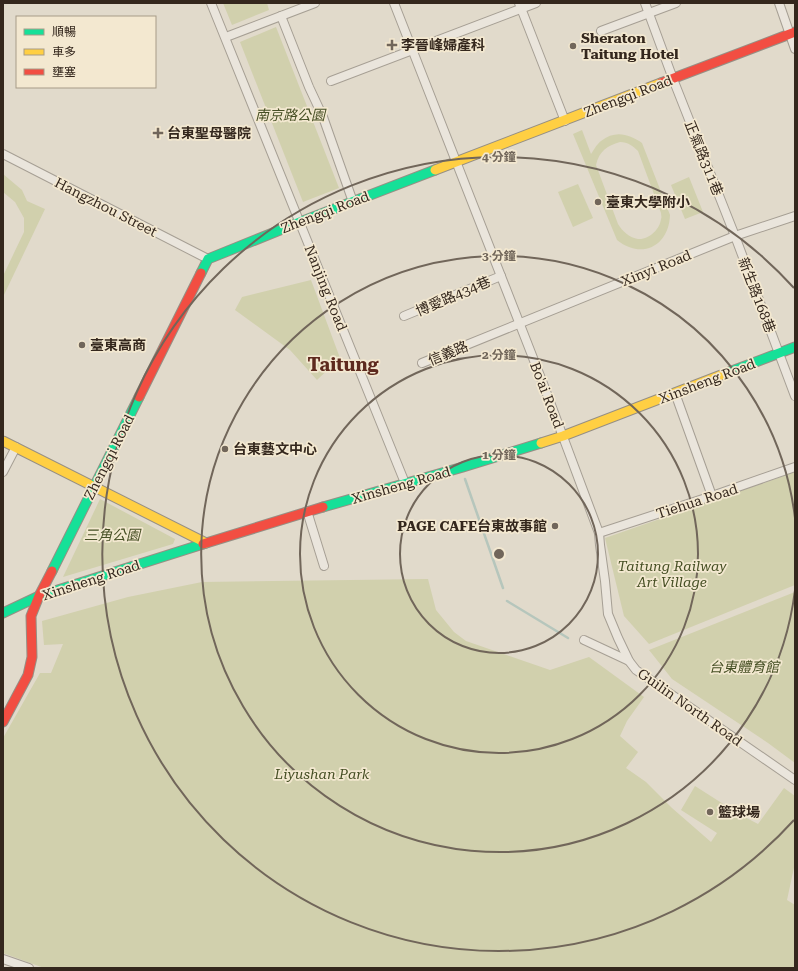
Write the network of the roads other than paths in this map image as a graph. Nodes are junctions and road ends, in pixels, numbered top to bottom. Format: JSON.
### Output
{"nodes":[{"id":1,"x":211,"y":3,"type":"edge"},
{"id":2,"x":315,"y":3,"type":"edge"},
{"id":3,"x":394,"y":3,"type":"edge"},
{"id":4,"x":536,"y":3,"type":"edge"},
{"id":5,"x":645,"y":3,"type":"edge"},
{"id":6,"x":676,"y":3,"type":"edge"},
{"id":7,"x":779,"y":3,"type":"edge"},
{"id":8,"x":520,"y":6,"type":"edge"},
{"id":9,"x":649,"y":13,"type":"junction"},
{"id":10,"x":281,"y":16,"type":"junction"},
{"id":11,"x":601,"y":31,"type":"dead end"},
{"id":12,"x":792,"y":33,"type":"edge"},
{"id":13,"x":226,"y":37,"type":"junction"},
{"id":14,"x":795,"y":49,"type":"edge"},
{"id":15,"x":412,"y":50,"type":"junction"},
{"id":16,"x":673,"y":79,"type":"junction"},
{"id":17,"x":331,"y":81,"type":"dead end"},
{"id":18,"x":565,"y":121,"type":"junction"},
{"id":19,"x":3,"y":154,"type":"edge"},
{"id":20,"x":456,"y":162,"type":"junction"},
{"id":21,"x":353,"y":202,"type":"junction"},
{"id":22,"x":795,"y":216,"type":"edge"},
{"id":23,"x":300,"y":222,"type":"junction"},
{"id":24,"x":735,"y":236,"type":"junction"},
{"id":25,"x":208,"y":259,"type":"junction"},
{"id":26,"x":501,"y":276,"type":"junction"},
{"id":27,"x":404,"y":316,"type":"dead end"},
{"id":28,"x":519,"y":324,"type":"junction"},
{"id":29,"x":795,"y":347,"type":"edge"},
{"id":30,"x":779,"y":353,"type":"junction"},
{"id":31,"x":422,"y":364,"type":"dead end"},
{"id":32,"x":675,"y":393,"type":"junction"},
{"id":33,"x":795,"y":396,"type":"edge"},
{"id":34,"x":563,"y":436,"type":"junction"},
{"id":35,"x":3,"y":441,"type":"edge"},
{"id":36,"x":16,"y":447,"type":"junction"},
{"id":37,"x":795,"y":467,"type":"edge"},
{"id":38,"x":3,"y":472,"type":"edge"},
{"id":39,"x":405,"y":483,"type":"junction"},
{"id":40,"x":94,"y":487,"type":"junction"},
{"id":41,"x":712,"y":496,"type":"junction"},
{"id":42,"x":307,"y":511,"type":"junction"},
{"id":43,"x":599,"y":533,"type":"junction"},
{"id":44,"x":206,"y":543,"type":"junction"},
{"id":45,"x":324,"y":566,"type":"dead end"},
{"id":46,"x":39,"y":596,"type":"junction"},
{"id":47,"x":3,"y":613,"type":"edge"},
{"id":48,"x":608,"y":614,"type":"joint"},
{"id":49,"x":584,"y":640,"type":"dead end"},
{"id":50,"x":629,"y":660,"type":"junction"},
{"id":51,"x":3,"y":722,"type":"edge"},
{"id":52,"x":795,"y":780,"type":"edge"},
{"id":53,"x":3,"y":959,"type":"edge"},
{"id":54,"x":30,"y":968,"type":"edge"}],
"edges":[{"from":1,"to":13,"type":"street","name":"Nanjing Road"},
{"from":2,"to":10,"type":"street"},
{"from":3,"to":15,"type":"street","name":"Bo'ai Road"},
{"from":4,"to":8,"type":"street"},
{"from":5,"to":9,"type":"street","name":"正氣路311巷"},
{"from":6,"to":9,"type":"street"},
{"from":7,"to":12,"type":"street"},
{"from":8,"to":15,"type":"street"},
{"from":8,"to":18,"type":"street"},
{"from":9,"to":11,"type":"street"},
{"from":9,"to":16,"type":"street","name":"正氣路311巷"},
{"from":10,"to":13,"type":"street"},
{"from":10,"to":21,"type":"street"},
{"from":12,"to":14,"type":"street"},
{"from":12,"to":16,"type":"street","name":"Zhengqi Road"},
{"from":13,"to":23,"type":"street","name":"Nanjing Road"},
{"from":15,"to":17,"type":"street"},
{"from":15,"to":20,"type":"street","name":"Bo'ai Road"},
{"from":16,"to":18,"type":"street","name":"Zhengqi Road"},
{"from":16,"to":24,"type":"street","name":"正氣路311巷"},
{"from":18,"to":20,"type":"street","name":"Zhengqi Road"},
{"from":19,"to":25,"type":"street","name":"Hangzhou Street"},
{"from":20,"to":21,"type":"street","name":"Zhengqi Road"},
{"from":20,"to":26,"type":"street","name":"Bo'ai Road"},
{"from":21,"to":23,"type":"street","name":"Zhengqi Road"},
{"from":22,"to":24,"type":"street","name":"Xinyi Road"},
{"from":23,"to":25,"type":"street","name":"Zhengqi Road"},
{"from":23,"to":39,"type":"street","name":"Nanjing Road"},
{"from":24,"to":28,"type":"street","name":"Xinyi Road"},
{"from":24,"to":30,"type":"street","name":"新生路168巷"},
{"from":25,"to":40,"type":"street","name":"Zhengqi Road"},
{"from":26,"to":27,"type":"street","name":"博愛路434巷"},
{"from":26,"to":28,"type":"street","name":"Bo'ai Road"},
{"from":28,"to":31,"type":"street","name":"信義路"},
{"from":28,"to":34,"type":"street","name":"Bo'ai Road"},
{"from":29,"to":30,"type":"street","name":"Xinsheng Road"},
{"from":30,"to":32,"type":"street","name":"Xinsheng Road"},
{"from":30,"to":33,"type":"street","name":"新生路168巷"},
{"from":32,"to":34,"type":"street","name":"Xinsheng Road"},
{"from":32,"to":41,"type":"street"},
{"from":34,"to":39,"type":"street","name":"Xinsheng Road"},
{"from":34,"to":43,"type":"street","name":"Bo'ai Road"},
{"from":35,"to":36,"type":"street"},
{"from":36,"to":38,"type":"street"},
{"from":36,"to":40,"type":"street"},
{"from":37,"to":41,"type":"street","name":"Tiehua Road"},
{"from":39,"to":42,"type":"street","name":"Xinsheng Road"},
{"from":40,"to":44,"type":"street"},
{"from":40,"to":46,"type":"street","name":"Zhengqi Road"},
{"from":41,"to":43,"type":"street","name":"Tiehua Road"},
{"from":42,"to":44,"type":"street","name":"Xinsheng Road"},
{"from":42,"to":45,"type":"street"},
{"from":43,"to":48,"type":"street","name":"Bo'ai Road"},
{"from":44,"to":46,"type":"street","name":"Xinsheng Road"},
{"from":46,"to":47,"type":"street","name":"Xinsheng Road"},
{"from":46,"to":51,"type":"street","name":"Zhengqi Road"},
{"from":48,"to":50,"type":"street","name":"Guilin North Road"},
{"from":49,"to":50,"type":"street"},
{"from":50,"to":52,"type":"street","name":"Guilin North Road"},
{"from":53,"to":54,"type":"street"}]}
